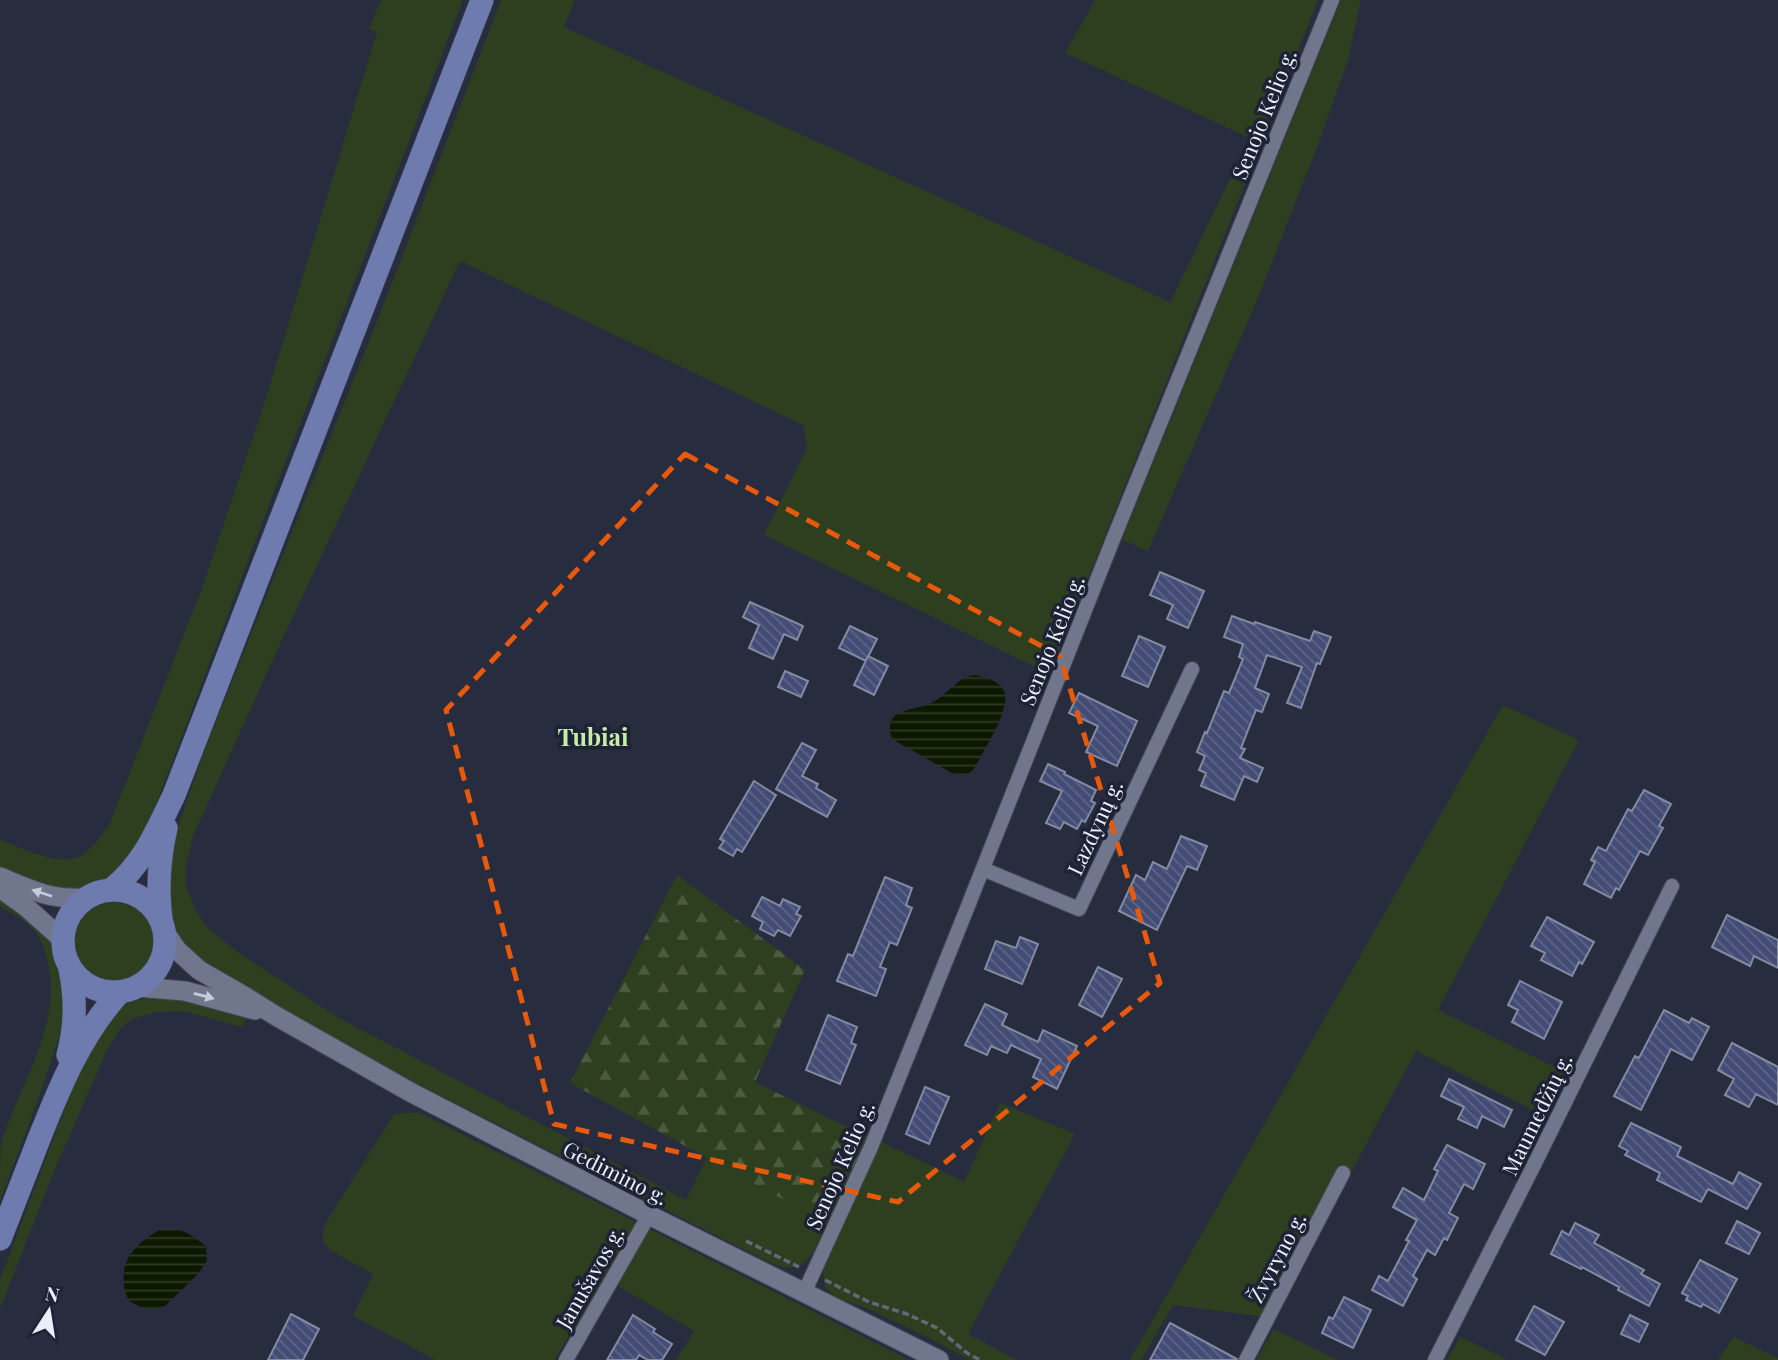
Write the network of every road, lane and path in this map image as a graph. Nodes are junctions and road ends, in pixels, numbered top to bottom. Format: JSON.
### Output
{"nodes":[{"id":1,"x":482,"y":0,"type":"edge"},
{"id":2,"x":1332,"y":0,"type":"edge"},
{"id":3,"x":1192,"y":669,"type":"dead end"},
{"id":4,"x":174,"y":795,"type":"junction"},
{"id":5,"x":983,"y":869,"type":"junction"},
{"id":6,"x":0,"y":877,"type":"edge"},
{"id":7,"x":1672,"y":886,"type":"dead end"},
{"id":8,"x":0,"y":888,"type":"edge"},
{"id":9,"x":111,"y":890,"type":"junction"},
{"id":10,"x":85,"y":898,"type":"junction"},
{"id":11,"x":163,"y":926,"type":"junction"},
{"id":12,"x":62,"y":939,"type":"junction"},
{"id":13,"x":70,"y":969,"type":"junction"},
{"id":14,"x":128,"y":990,"type":"junction"},
{"id":15,"x":276,"y":1016,"type":"junction"},
{"id":16,"x":56,"y":1095,"type":"junction"},
{"id":17,"x":1343,"y":1173,"type":"dead end"},
{"id":18,"x":649,"y":1215,"type":"junction"},
{"id":19,"x":738,"y":1237,"type":"dead end"},
{"id":20,"x":0,"y":1239,"type":"edge"},
{"id":21,"x":813,"y":1274,"type":"junction"},
{"id":22,"x":804,"y":1293,"type":"junction"},
{"id":23,"x":566,"y":1360,"type":"edge"},
{"id":24,"x":939,"y":1360,"type":"edge"},
{"id":25,"x":980,"y":1360,"type":"edge"},
{"id":26,"x":1246,"y":1360,"type":"edge"},
{"id":27,"x":1435,"y":1360,"type":"edge"}],
"edges":[{"from":1,"to":4,"type":"main road"},
{"from":2,"to":5,"type":"street","name":"Senojo Kelio g."},
{"from":3,"to":5,"type":"street","name":"Lazdynų g."},
{"from":4,"to":9,"type":"main road"},
{"from":4,"to":11,"type":"main road"},
{"from":5,"to":21,"type":"street","name":"Senojo Kelio g."},
{"from":10,"to":6,"type":"main road","one_way":true},
{"from":7,"to":27,"type":"street","name":"Maumedžių g."},
{"from":8,"to":12,"type":"main road"},
{"from":9,"to":10,"type":"main road"},
{"from":9,"to":11,"type":"main road"},
{"from":10,"to":12,"type":"main road"},
{"from":11,"to":14,"type":"main road"},
{"from":11,"to":15,"type":"main road"},
{"from":12,"to":13,"type":"main road"},
{"from":13,"to":14,"type":"main road"},
{"from":13,"to":16,"type":"main road"},
{"from":14,"to":15,"type":"main road","one_way":true},
{"from":14,"to":16,"type":"main road"},
{"from":15,"to":18,"type":"main road","name":"Gedimino g."},
{"from":16,"to":20,"type":"main road"},
{"from":17,"to":26,"type":"street","name":"Žvyryno g."},
{"from":18,"to":22,"type":"main road","name":"Gedimino g."},
{"from":18,"to":23,"type":"street","name":"Janušavos g."},
{"from":19,"to":21,"type":"path"},
{"from":21,"to":22,"type":"street","name":"Senojo Kelio g."},
{"from":21,"to":25,"type":"path"},
{"from":22,"to":24,"type":"main road","name":"Gedimino g."}]}
